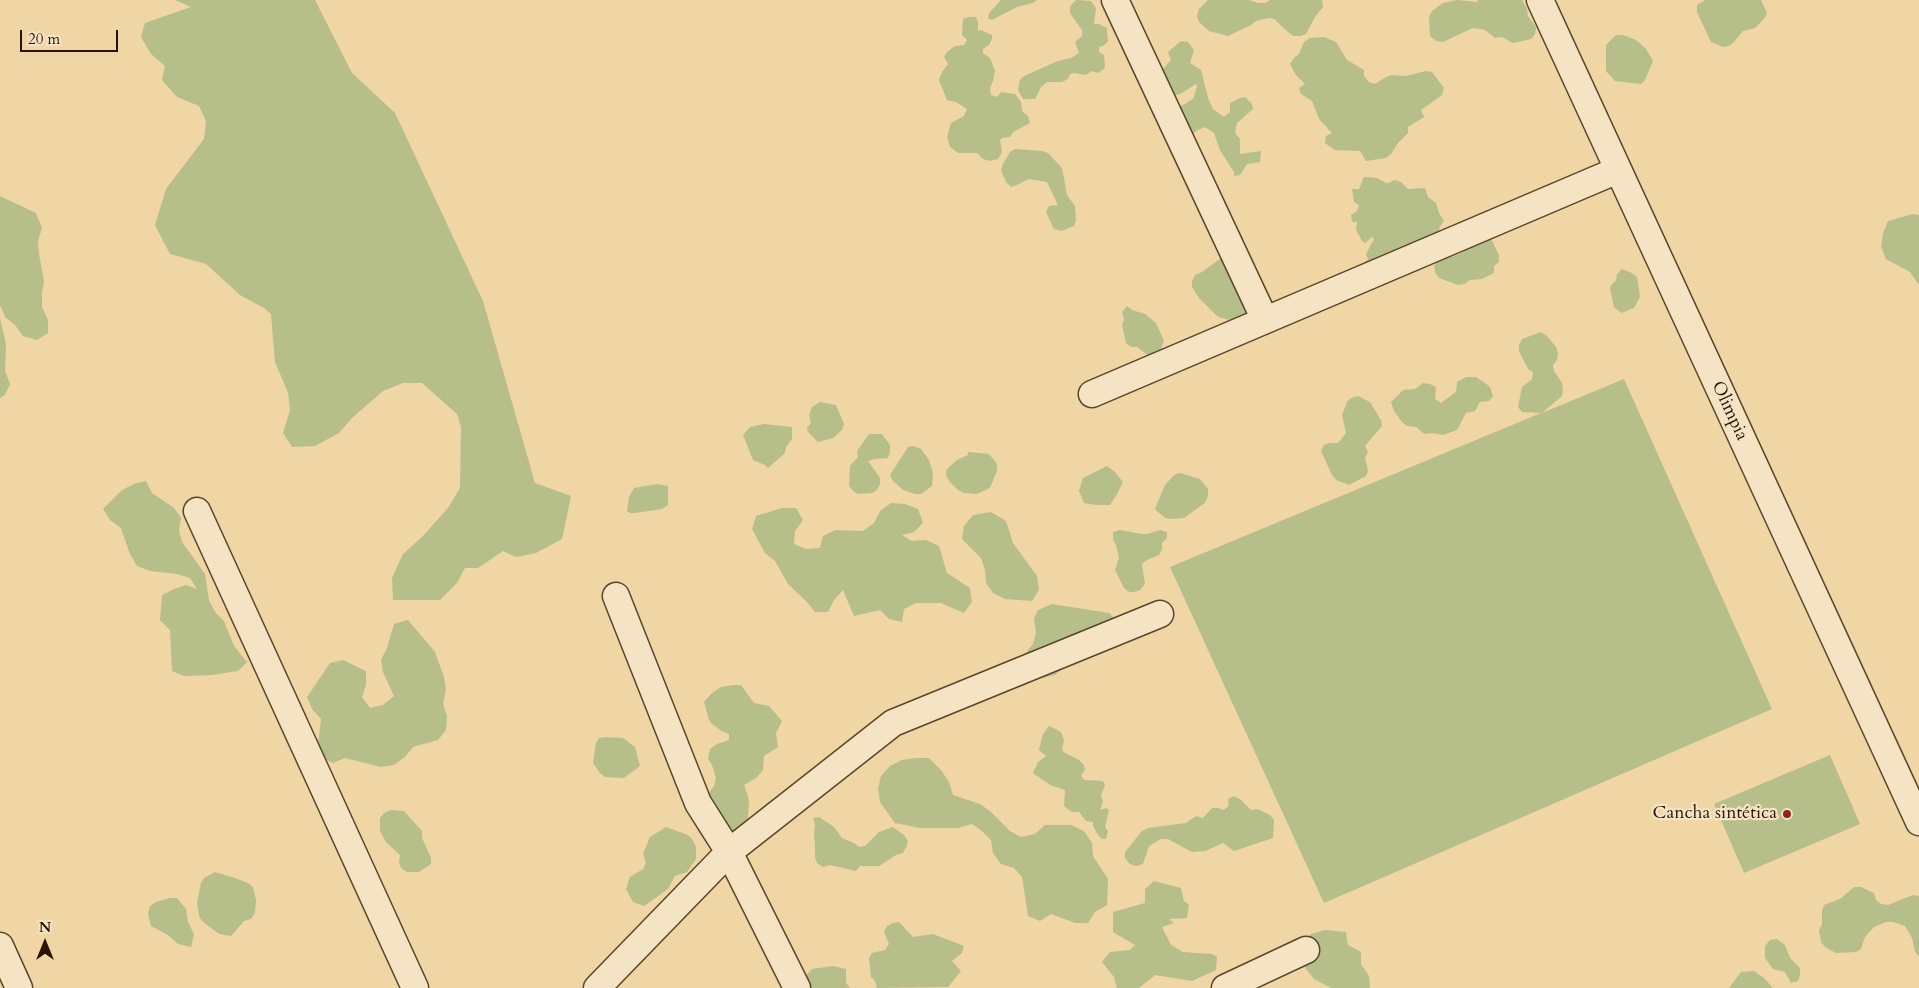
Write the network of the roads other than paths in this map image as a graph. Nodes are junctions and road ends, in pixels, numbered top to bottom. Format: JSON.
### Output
{"nodes":[{"id":1,"x":1115,"y":0,"type":"edge"},
{"id":2,"x":1540,"y":0,"type":"edge"},
{"id":3,"x":1618,"y":170,"type":"junction"},
{"id":4,"x":1265,"y":320,"type":"junction"},
{"id":5,"x":1092,"y":394,"type":"dead end"},
{"id":6,"x":197,"y":511,"type":"dead end"},
{"id":7,"x":616,"y":596,"type":"dead end"},
{"id":8,"x":1160,"y":614,"type":"dead end"},
{"id":9,"x":1919,"y":822,"type":"edge"},
{"id":10,"x":729,"y":852,"type":"junction"},
{"id":11,"x":0,"y":946,"type":"edge"},
{"id":12,"x":1306,"y":950,"type":"dead end"},
{"id":13,"x":19,"y":988,"type":"edge"},
{"id":14,"x":415,"y":988,"type":"edge"},
{"id":15,"x":597,"y":988,"type":"edge"},
{"id":16,"x":798,"y":988,"type":"edge"},
{"id":17,"x":1225,"y":988,"type":"edge"}],
"edges":[{"from":1,"to":4,"type":"street"},
{"from":2,"to":3,"type":"street","name":"Olimpia"},
{"from":3,"to":4,"type":"street"},
{"from":3,"to":9,"type":"street","name":"Olimpia"},
{"from":4,"to":5,"type":"street"},
{"from":6,"to":14,"type":"street"},
{"from":7,"to":10,"type":"street"},
{"from":8,"to":10,"type":"street"},
{"from":10,"to":15,"type":"street"},
{"from":10,"to":16,"type":"street"},
{"from":11,"to":13,"type":"street"},
{"from":12,"to":17,"type":"street"}]}
